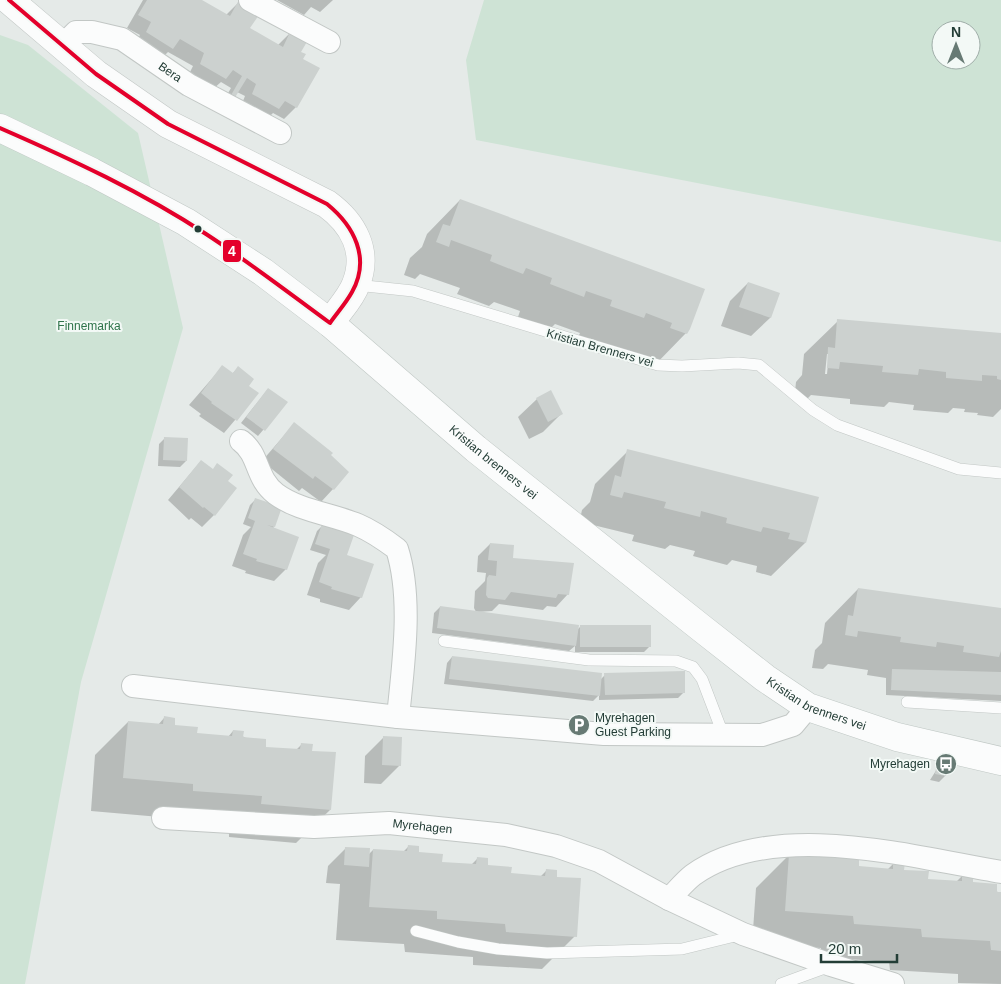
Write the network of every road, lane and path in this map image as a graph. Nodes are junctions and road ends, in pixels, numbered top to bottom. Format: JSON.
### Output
{"nodes":[{"id":1,"x":8,"y":0,"type":"edge"},
{"id":2,"x":250,"y":0,"type":"edge"},
{"id":3,"x":329,"y":42,"type":"dead end"},
{"id":4,"x":62,"y":46,"type":"junction"},
{"id":5,"x":0,"y":128,"type":"edge"},
{"id":6,"x":280,"y":133,"type":"dead end"},
{"id":7,"x":356,"y":285,"type":"junction"},
{"id":8,"x":330,"y":323,"type":"junction"},
{"id":9,"x":241,"y":441,"type":"dead end"},
{"id":10,"x":1001,"y":474,"type":"edge"},
{"id":11,"x":444,"y":641,"type":"dead end"},
{"id":12,"x":133,"y":686,"type":"dead end"},
{"id":13,"x":907,"y":702,"type":"dead end"},
{"id":14,"x":808,"y":707,"type":"junction"},
{"id":15,"x":1001,"y":708,"type":"edge"},
{"id":16,"x":398,"y":717,"type":"junction"},
{"id":17,"x":723,"y":734,"type":"junction"},
{"id":18,"x":1001,"y":762,"type":"edge"},
{"id":19,"x":163,"y":818,"type":"dead end"},
{"id":20,"x":1001,"y":872,"type":"edge"},
{"id":21,"x":669,"y":899,"type":"junction"},
{"id":22,"x":416,"y":931,"type":"dead end"},
{"id":23,"x":743,"y":934,"type":"junction"},
{"id":24,"x":831,"y":965,"type":"junction"},
{"id":25,"x":781,"y":984,"type":"edge"},
{"id":26,"x":893,"y":984,"type":"edge"}],
"edges":[{"from":1,"to":4,"type":"main road"},
{"from":2,"to":3,"type":"street"},
{"from":4,"to":6,"type":"street","name":"Bera"},
{"from":4,"to":7,"type":"main road"},
{"from":5,"to":8,"type":"main road","name":"Kristian brenners vei"},
{"from":7,"to":8,"type":"main road"},
{"from":7,"to":10,"type":"lane","name":"Kristian Brenners vei"},
{"from":8,"to":14,"type":"main road","name":"Kristian brenners vei"},
{"from":9,"to":16,"type":"street"},
{"from":11,"to":17,"type":"lane"},
{"from":12,"to":16,"type":"street"},
{"from":13,"to":15,"type":"lane"},
{"from":14,"to":17,"type":"street"},
{"from":14,"to":18,"type":"main road","name":"Kristian brenners vei"},
{"from":16,"to":17,"type":"street"},
{"from":19,"to":21,"type":"street","name":"Myrehagen"},
{"from":20,"to":21,"type":"street"},
{"from":21,"to":23,"type":"street","name":"Myrehagen"},
{"from":22,"to":23,"type":"lane"},
{"from":23,"to":24,"type":"street","name":"Myrehagen"},
{"from":24,"to":25,"type":"lane"},
{"from":24,"to":26,"type":"street","name":"Myrehagen"}]}
